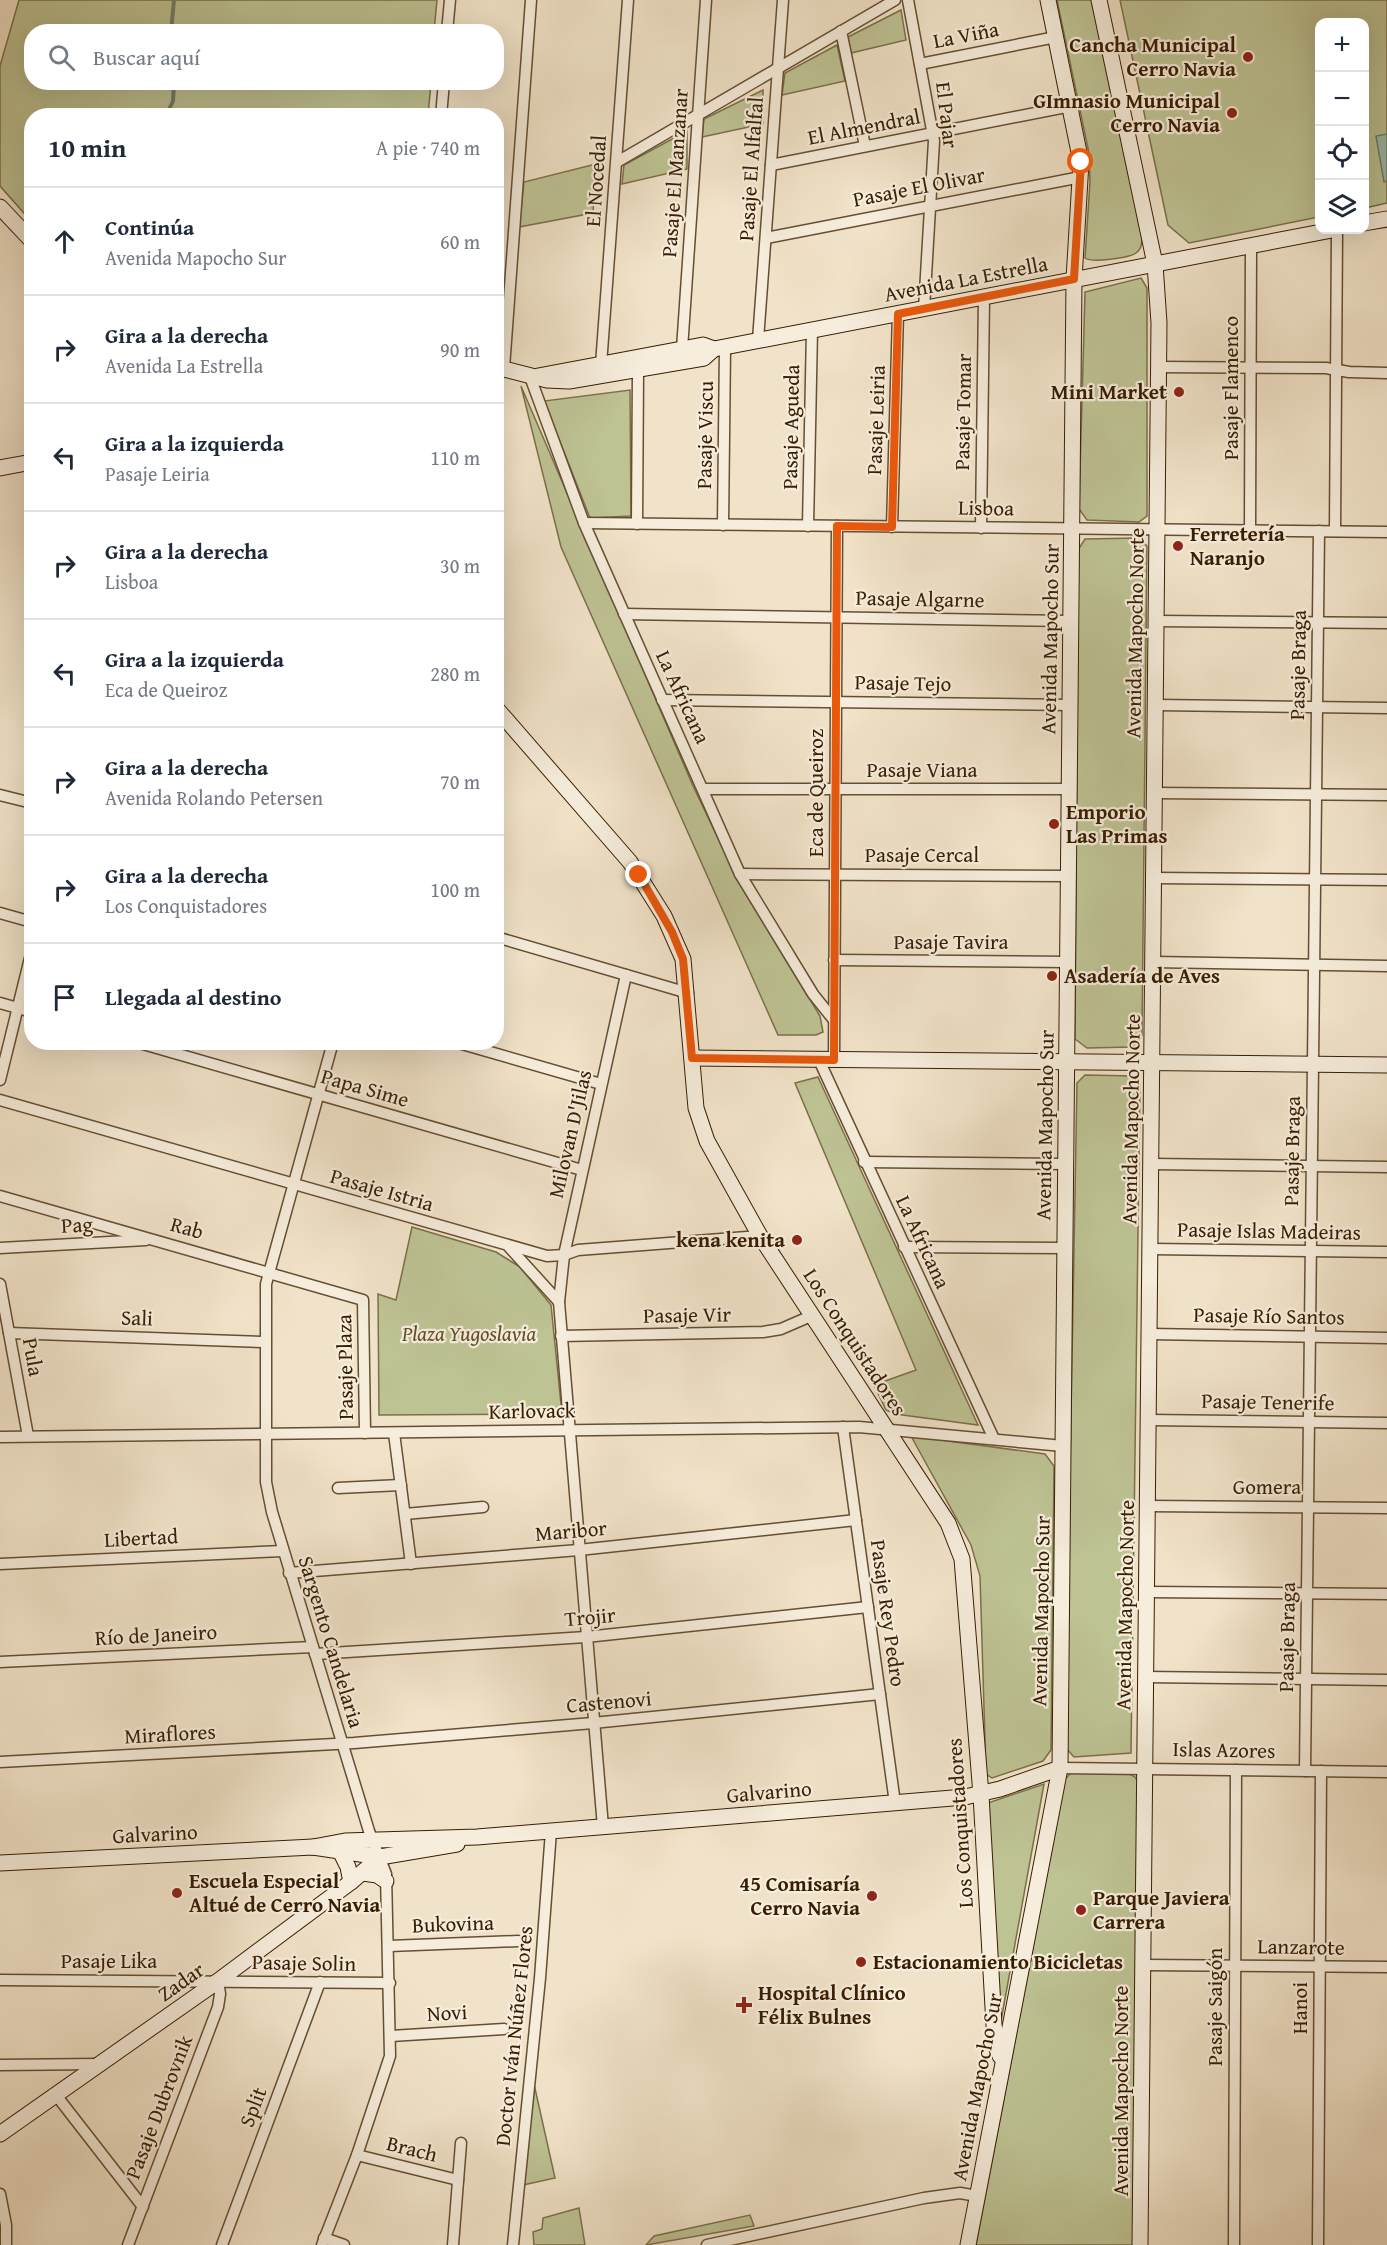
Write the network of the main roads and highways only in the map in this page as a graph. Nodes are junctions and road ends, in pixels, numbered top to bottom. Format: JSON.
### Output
{"nodes":[{"id":1,"x":1048,"y":0,"type":"edge"},
{"id":2,"x":1099,"y":0,"type":"edge"},
{"id":3,"x":0,"y":207,"type":"edge"},
{"id":4,"x":1387,"y":219,"type":"edge"},
{"id":5,"x":1369,"y":222,"type":"edge"},
{"id":6,"x":24,"y":232,"type":"edge"},
{"id":7,"x":1315,"y":233,"type":"edge"},
{"id":8,"x":1155,"y":264,"type":"junction"},
{"id":9,"x":1074,"y":279,"type":"junction"},
{"id":10,"x":720,"y":348,"type":"junction"},
{"id":11,"x":504,"y":369,"type":"edge"},
{"id":12,"x":534,"y":375,"type":"junction"},
{"id":13,"x":24,"y":464,"type":"edge"},
{"id":14,"x":0,"y":468,"type":"edge"},
{"id":15,"x":504,"y":718,"type":"edge"},
{"id":16,"x":692,"y":1058,"type":"junction"},
{"id":17,"x":1067,"y":1062,"type":"junction"},
{"id":18,"x":1152,"y":1063,"type":"junction"},
{"id":19,"x":1387,"y":1065,"type":"edge"},
{"id":20,"x":1060,"y":1768,"type":"junction"},
{"id":21,"x":981,"y":1795,"type":"junction"},
{"id":22,"x":477,"y":1837,"type":"junction"},
{"id":23,"x":313,"y":1847,"type":"junction"},
{"id":24,"x":340,"y":1851,"type":"junction"},
{"id":25,"x":380,"y":1857,"type":"junction"},
{"id":26,"x":0,"y":1863,"type":"edge"},
{"id":27,"x":363,"y":1873,"type":"junction"},
{"id":28,"x":386,"y":1881,"type":"road end"},
{"id":29,"x":351,"y":1882,"type":"junction"},
{"id":30,"x":1002,"y":2065,"type":"junction"},
{"id":31,"x":0,"y":2134,"type":"edge"},
{"id":32,"x":968,"y":2245,"type":"edge"},
{"id":33,"x":1140,"y":2245,"type":"edge"}],
"edges":[{"from":1,"to":9,"type":"main road","name":"Avenida Mapocho Sur"},
{"from":2,"to":8,"type":"main road","name":"Avenida Mapocho Norte"},
{"from":3,"to":6,"type":"main road"},
{"from":4,"to":5,"type":"main road"},
{"from":7,"to":8,"type":"main road","name":"Avenida La Estrella"},
{"from":8,"to":9,"type":"main road","name":"Avenida La Estrella"},
{"from":8,"to":18,"type":"main road","name":"Avenida Mapocho Norte"},
{"from":9,"to":10,"type":"main road","name":"Avenida La Estrella"},
{"from":9,"to":17,"type":"main road","name":"Avenida Mapocho Sur"},
{"from":10,"to":12,"type":"main road","name":"Avenida La Estrella"},
{"from":10,"to":12,"type":"main road","name":"Avenida La Estrella"},
{"from":11,"to":12,"type":"main road","name":"Avenida La Estrella"},
{"from":13,"to":14,"type":"main road"},
{"from":15,"to":16,"type":"main road","name":"Los Conquistadores"},
{"from":16,"to":17,"type":"main road"},
{"from":16,"to":21,"type":"main road","name":"Los Conquistadores"},
{"from":17,"to":18,"type":"main road"},
{"from":17,"to":20,"type":"main road","name":"Avenida Mapocho Sur"},
{"from":18,"to":19,"type":"main road"},
{"from":18,"to":33,"type":"main road","name":"Avenida Mapocho Norte"},
{"from":20,"to":21,"type":"main road","name":"Galvarino"},
{"from":20,"to":30,"type":"main road","name":"Avenida Mapocho Sur"},
{"from":21,"to":22,"type":"main road","name":"Galvarino"},
{"from":21,"to":30,"type":"main road","name":"Los Conquistadores"},
{"from":22,"to":23,"type":"main road","name":"Galvarino"},
{"from":22,"to":25,"type":"main road","name":"Galvarino"},
{"from":23,"to":24,"type":"main road","name":"Galvarino"},
{"from":23,"to":26,"type":"main road","name":"Galvarino"},
{"from":24,"to":25,"type":"main road","name":"Galvarino"},
{"from":24,"to":29,"type":"main road"},
{"from":25,"to":27,"type":"main road","name":"Zadar"},
{"from":27,"to":28,"type":"main road"},
{"from":27,"to":29,"type":"main road","name":"Zadar"},
{"from":29,"to":31,"type":"main road","name":"Zadar"},
{"from":30,"to":32,"type":"main road","name":"Avenida Mapocho Sur"}]}
